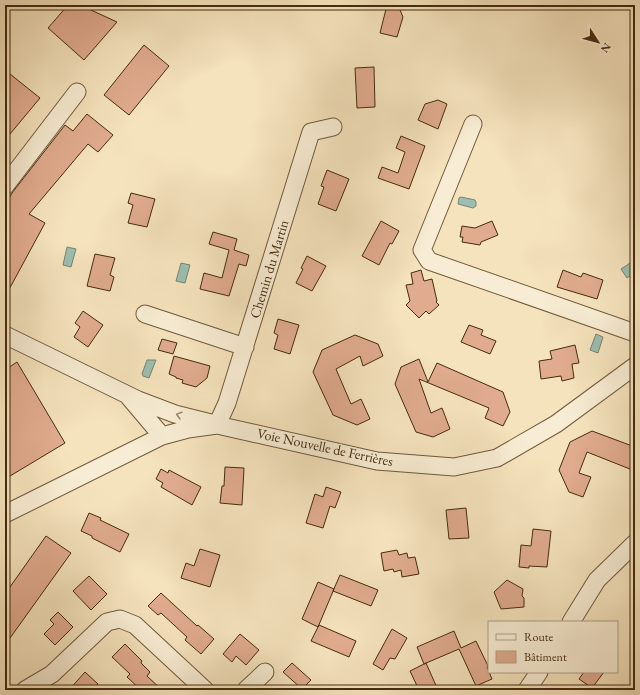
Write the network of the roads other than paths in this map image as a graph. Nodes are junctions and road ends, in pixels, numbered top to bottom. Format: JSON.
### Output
{"nodes":[{"id":1,"x":77,"y":92,"type":"dead end"},
{"id":2,"x":473,"y":124,"type":"dead end"},
{"id":3,"x":333,"y":127,"type":"dead end"},
{"id":4,"x":5,"y":186,"type":"edge"},
{"id":5,"x":145,"y":314,"type":"dead end"},
{"id":6,"x":635,"y":333,"type":"edge"},
{"id":7,"x":5,"y":335,"type":"edge"},
{"id":8,"x":245,"y":347,"type":"junction"},
{"id":9,"x":635,"y":366,"type":"edge"},
{"id":10,"x":126,"y":394,"type":"junction"},
{"id":11,"x":217,"y":425,"type":"junction"},
{"id":12,"x":162,"y":436,"type":"junction"},
{"id":13,"x":5,"y":514,"type":"edge"},
{"id":14,"x":635,"y":543,"type":"edge"},
{"id":15,"x":572,"y":621,"type":"edge"},
{"id":16,"x":265,"y":672,"type":"dead end"},
{"id":17,"x":538,"y":673,"type":"edge"},
{"id":18,"x":25,"y":690,"type":"edge"},
{"id":19,"x":205,"y":690,"type":"edge"},
{"id":20,"x":246,"y":690,"type":"edge"},
{"id":21,"x":526,"y":690,"type":"edge"}],
"edges":[{"from":1,"to":4,"type":"street"},
{"from":2,"to":6,"type":"street"},
{"from":3,"to":8,"type":"street","name":"Chemin du Martin"},
{"from":5,"to":8,"type":"street"},
{"from":7,"to":10,"type":"street"},
{"from":8,"to":11,"type":"street","name":"Chemin du Martin"},
{"from":9,"to":11,"type":"street","name":"Voie Nouvelle de Ferrières"},
{"from":11,"to":10,"type":"street","one_way":true},
{"from":10,"to":12,"type":"street"},
{"from":11,"to":12,"type":"street","name":"Voie Nouvelle de Ferrières"},
{"from":12,"to":13,"type":"street","name":"Voie Nouvelle de Ferrières"},
{"from":14,"to":15,"type":"street"},
{"from":16,"to":20,"type":"street"},
{"from":17,"to":21,"type":"street"},
{"from":18,"to":19,"type":"street"}]}
